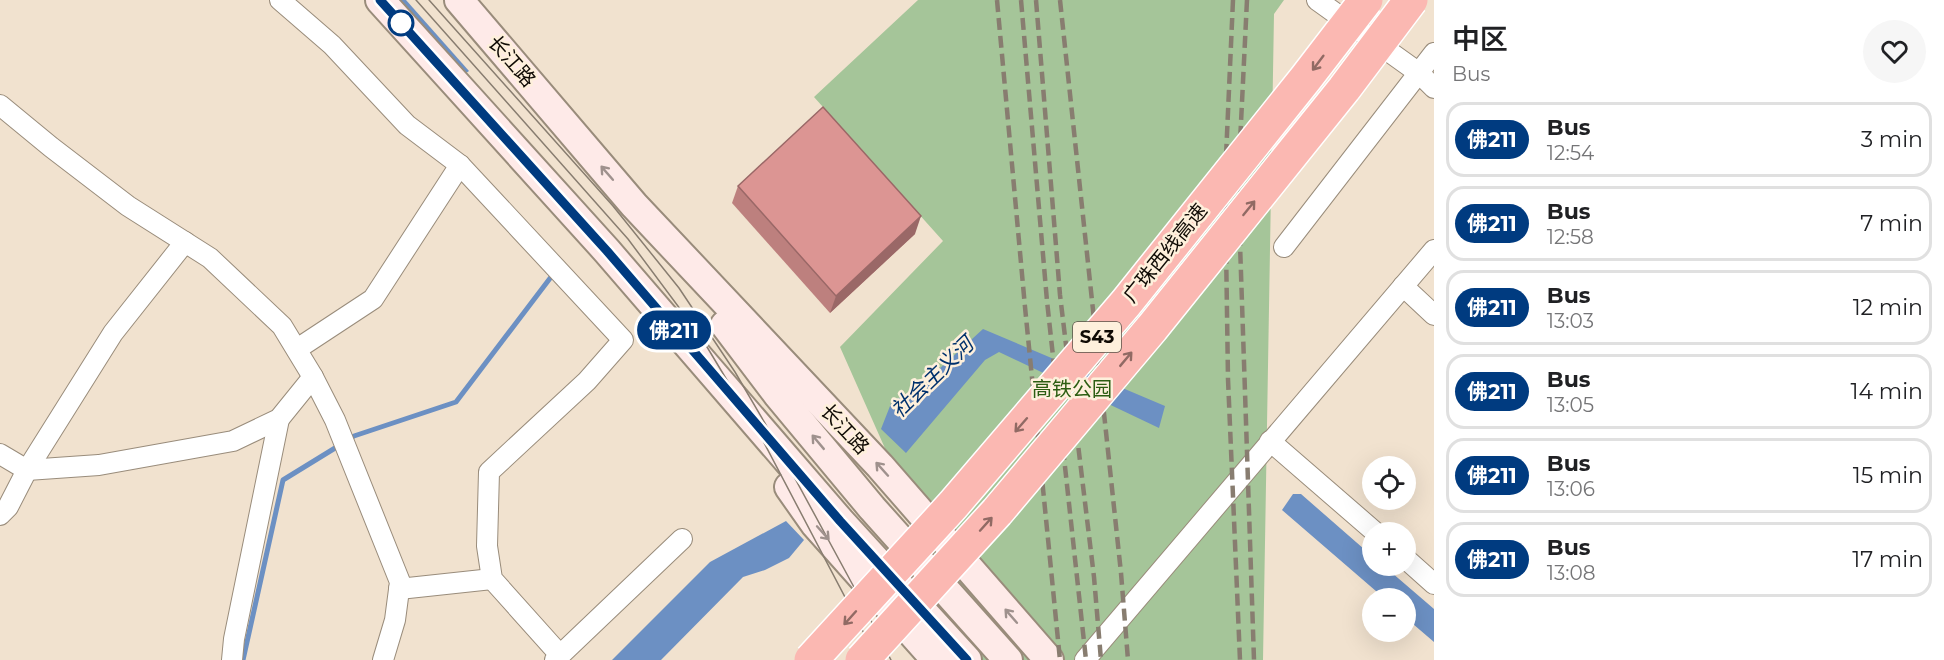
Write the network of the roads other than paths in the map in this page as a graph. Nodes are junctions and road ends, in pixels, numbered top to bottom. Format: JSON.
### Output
{"nodes":[{"id":1,"x":280,"y":0,"type":"edge"},
{"id":2,"x":380,"y":0,"type":"edge"},
{"id":3,"x":459,"y":0,"type":"edge"},
{"id":4,"x":1317,"y":0,"type":"edge"},
{"id":5,"x":1366,"y":0,"type":"edge"},
{"id":6,"x":1411,"y":0,"type":"edge"},
{"id":7,"x":1434,"y":53,"type":"edge"},
{"id":8,"x":1419,"y":73,"type":"junction"},
{"id":9,"x":1434,"y":88,"type":"edge"},
{"id":10,"x":0,"y":105,"type":"edge"},
{"id":11,"x":460,"y":165,"type":"junction"},
{"id":12,"x":634,"y":205,"type":"junction"},
{"id":13,"x":185,"y":242,"type":"junction"},
{"id":14,"x":1284,"y":247,"type":"dead end"},
{"id":15,"x":1434,"y":250,"type":"edge"},
{"id":16,"x":1403,"y":286,"type":"junction"},
{"id":17,"x":1434,"y":315,"type":"edge"},
{"id":18,"x":297,"y":349,"type":"junction"},
{"id":19,"x":705,"y":365,"type":"junction"},
{"id":20,"x":313,"y":377,"type":"junction"},
{"id":21,"x":279,"y":419,"type":"junction"},
{"id":22,"x":1270,"y":441,"type":"junction"},
{"id":23,"x":0,"y":454,"type":"edge"},
{"id":24,"x":27,"y":470,"type":"junction"},
{"id":25,"x":0,"y":515,"type":"edge"},
{"id":26,"x":1363,"y":522,"type":"edge"},
{"id":27,"x":682,"y":539,"type":"dead end"},
{"id":28,"x":1416,"y":569,"type":"edge"},
{"id":29,"x":492,"y":579,"type":"junction"},
{"id":30,"x":1434,"y":584,"type":"edge"},
{"id":31,"x":399,"y":589,"type":"junction"},
{"id":32,"x":558,"y":658,"type":"edge"},
{"id":33,"x":232,"y":660,"type":"edge"},
{"id":34,"x":383,"y":660,"type":"edge"},
{"id":35,"x":811,"y":660,"type":"edge"},
{"id":36,"x":862,"y":660,"type":"edge"},
{"id":37,"x":936,"y":660,"type":"edge"},
{"id":38,"x":967,"y":660,"type":"edge"},
{"id":39,"x":1008,"y":660,"type":"edge"},
{"id":40,"x":1049,"y":660,"type":"edge"},
{"id":41,"x":1085,"y":660,"type":"edge"}],
"edges":[{"from":1,"to":11,"type":"street"},
{"from":2,"to":19,"type":"main road"},
{"from":12,"to":3,"type":"main road","name":"长江路","one_way":true},
{"from":4,"to":8,"type":"street"},
{"from":5,"to":35,"type":"highway","name":"广珠西线高速","number":"S43","one_way":true,"bridge":true},
{"from":36,"to":6,"type":"highway","name":"广珠西线高速","number":"S43","one_way":true,"bridge":true},
{"from":7,"to":8,"type":"street"},
{"from":8,"to":9,"type":"street"},
{"from":8,"to":14,"type":"street"},
{"from":10,"to":13,"type":"street"},
{"from":11,"to":18,"type":"street"},
{"from":11,"to":29,"type":"street"},
{"from":39,"to":12,"type":"main road","name":"长江路","one_way":true},
{"from":40,"to":12,"type":"main road","name":"长江路","one_way":true},
{"from":13,"to":18,"type":"street"},
{"from":13,"to":24,"type":"street"},
{"from":15,"to":16,"type":"street"},
{"from":16,"to":17,"type":"street"},
{"from":16,"to":22,"type":"street"},
{"from":18,"to":20,"type":"street"},
{"from":19,"to":37,"type":"main road","one_way":true},
{"from":19,"to":38,"type":"main road"},
{"from":20,"to":21,"type":"street"},
{"from":20,"to":31,"type":"street"},
{"from":21,"to":24,"type":"street"},
{"from":21,"to":33,"type":"street"},
{"from":22,"to":26,"type":"street"},
{"from":22,"to":41,"type":"street"},
{"from":23,"to":24,"type":"street"},
{"from":24,"to":25,"type":"street"},
{"from":27,"to":32,"type":"street"},
{"from":28,"to":30,"type":"street"},
{"from":29,"to":31,"type":"street"},
{"from":29,"to":32,"type":"street"},
{"from":31,"to":34,"type":"street"}]}
